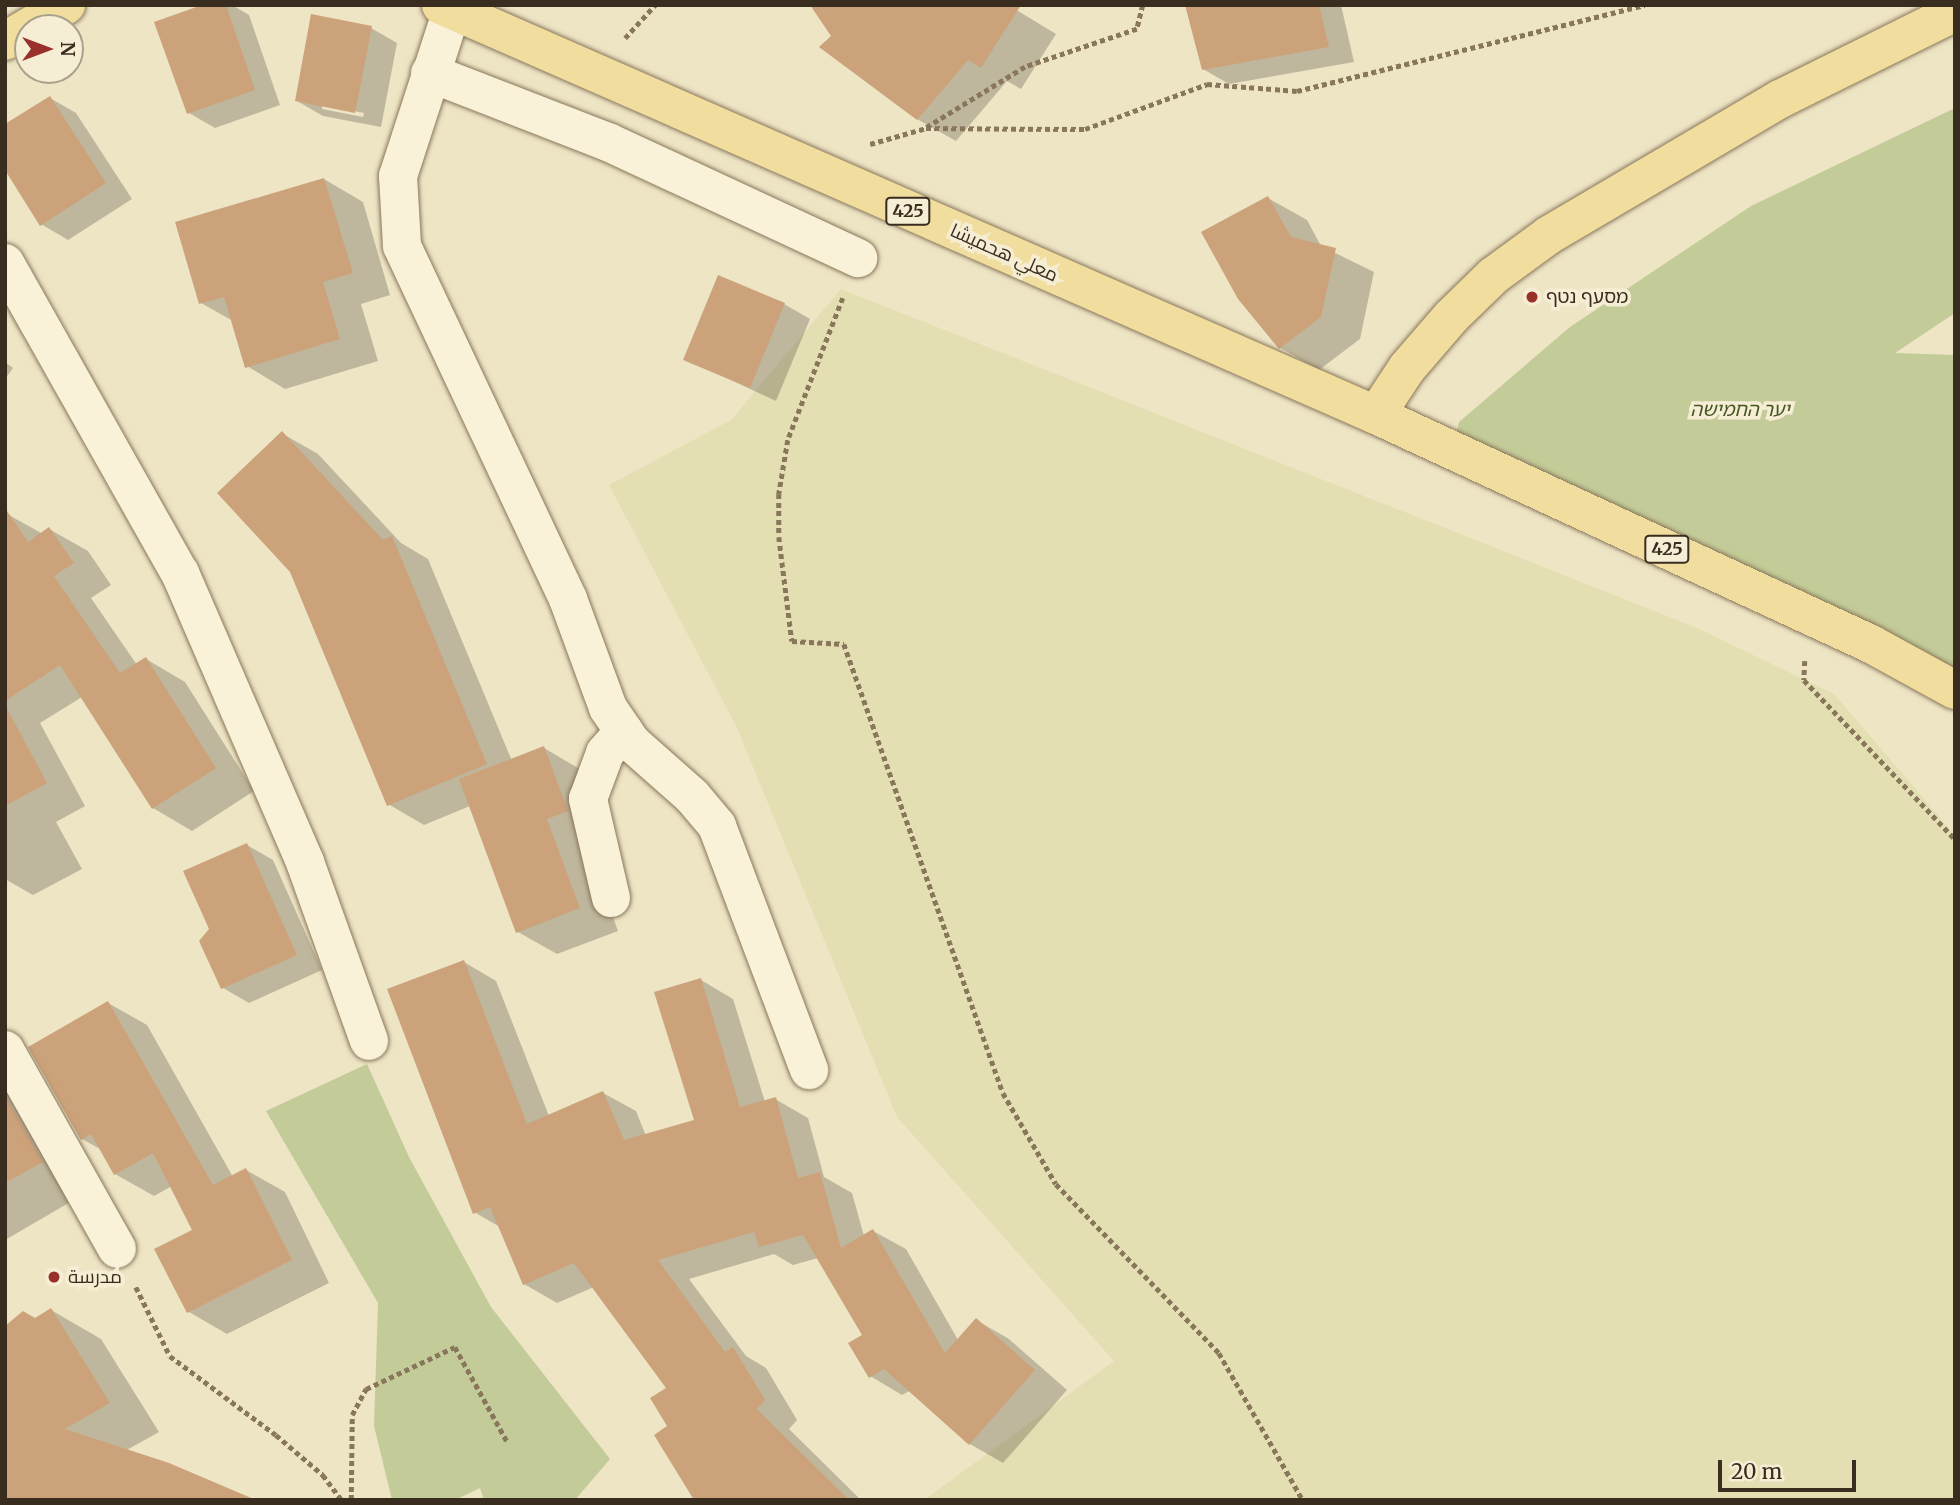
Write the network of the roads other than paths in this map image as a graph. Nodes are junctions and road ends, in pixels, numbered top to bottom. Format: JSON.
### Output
{"nodes":[{"id":1,"x":66,"y":5,"type":"edge"},
{"id":2,"x":446,"y":7,"type":"edge"},
{"id":3,"x":1955,"y":12,"type":"edge"},
{"id":4,"x":5,"y":41,"type":"edge"},
{"id":5,"x":429,"y":73,"type":"junction"},
{"id":6,"x":858,"y":258,"type":"road end"},
{"id":7,"x":5,"y":263,"type":"edge"},
{"id":8,"x":1376,"y":415,"type":"junction"},
{"id":9,"x":1955,"y":690,"type":"edge"},
{"id":10,"x":624,"y":731,"type":"junction"},
{"id":11,"x":611,"y":898,"type":"dead end"},
{"id":12,"x":369,"y":1041,"type":"dead end"},
{"id":13,"x":5,"y":1049,"type":"edge"},
{"id":14,"x":809,"y":1070,"type":"dead end"},
{"id":15,"x":117,"y":1249,"type":"road end"}],
"edges":[{"from":1,"to":4,"type":"main road"},
{"from":2,"to":5,"type":"street"},
{"from":2,"to":8,"type":"main road","name":"معلي هحميشا","number":"425"},
{"from":3,"to":8,"type":"main road"},
{"from":5,"to":6,"type":"street"},
{"from":5,"to":10,"type":"street"},
{"from":7,"to":12,"type":"street"},
{"from":8,"to":9,"type":"main road","number":"425"},
{"from":10,"to":11,"type":"street"},
{"from":10,"to":14,"type":"street"},
{"from":13,"to":15,"type":"street"}]}
